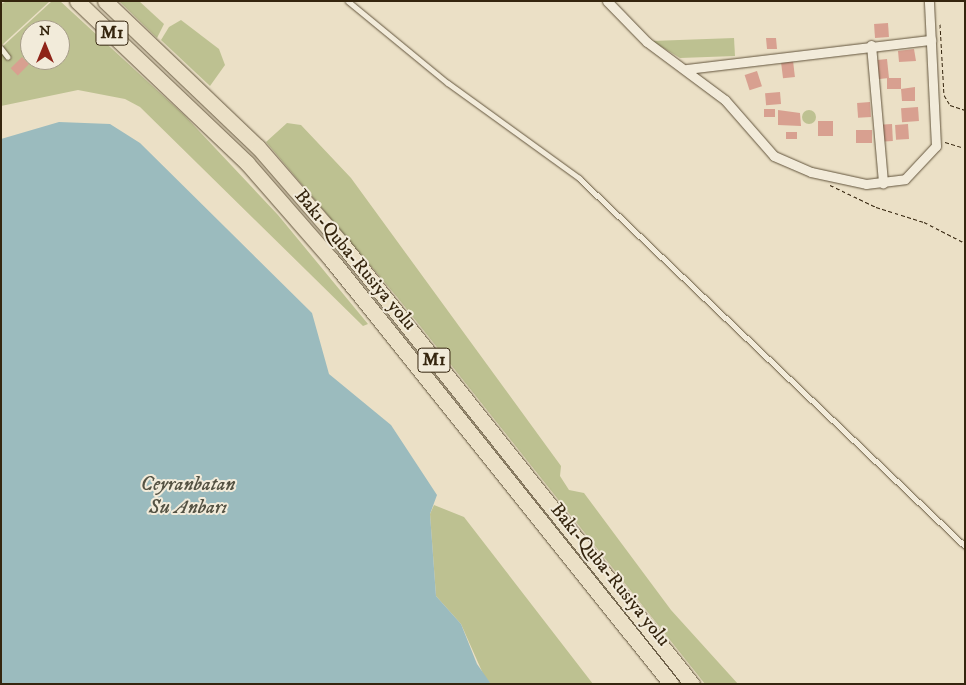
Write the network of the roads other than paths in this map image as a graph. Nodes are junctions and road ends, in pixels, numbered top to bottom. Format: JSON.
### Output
{"nodes":[{"id":1,"x":77,"y":1,"type":"edge"},
{"id":2,"x":105,"y":1,"type":"edge"},
{"id":3,"x":348,"y":1,"type":"edge"},
{"id":4,"x":607,"y":1,"type":"edge"},
{"id":5,"x":929,"y":1,"type":"edge"},
{"id":6,"x":931,"y":40,"type":"junction"},
{"id":7,"x":871,"y":44,"type":"junction"},
{"id":8,"x":1,"y":48,"type":"edge"},
{"id":9,"x":8,"y":57,"type":"dead end"},
{"id":10,"x":686,"y":69,"type":"junction"},
{"id":11,"x":882,"y":183,"type":"junction"},
{"id":12,"x":965,"y":546,"type":"edge"},
{"id":13,"x":671,"y":684,"type":"edge"},
{"id":14,"x":692,"y":684,"type":"edge"}],
"edges":[{"from":1,"to":13,"type":"highway","name":"Bakı-Quba-Rusiya yolu","number":"M1"},
{"from":2,"to":14,"type":"highway","name":"Bakı-Quba-Rusiya yolu","number":"M1"},
{"from":3,"to":12,"type":"lane"},
{"from":4,"to":10,"type":"street"},
{"from":5,"to":6,"type":"street"},
{"from":6,"to":7,"type":"street"},
{"from":6,"to":11,"type":"street"},
{"from":7,"to":10,"type":"street"},
{"from":7,"to":11,"type":"street"},
{"from":8,"to":9,"type":"lane"},
{"from":10,"to":11,"type":"street"}]}
